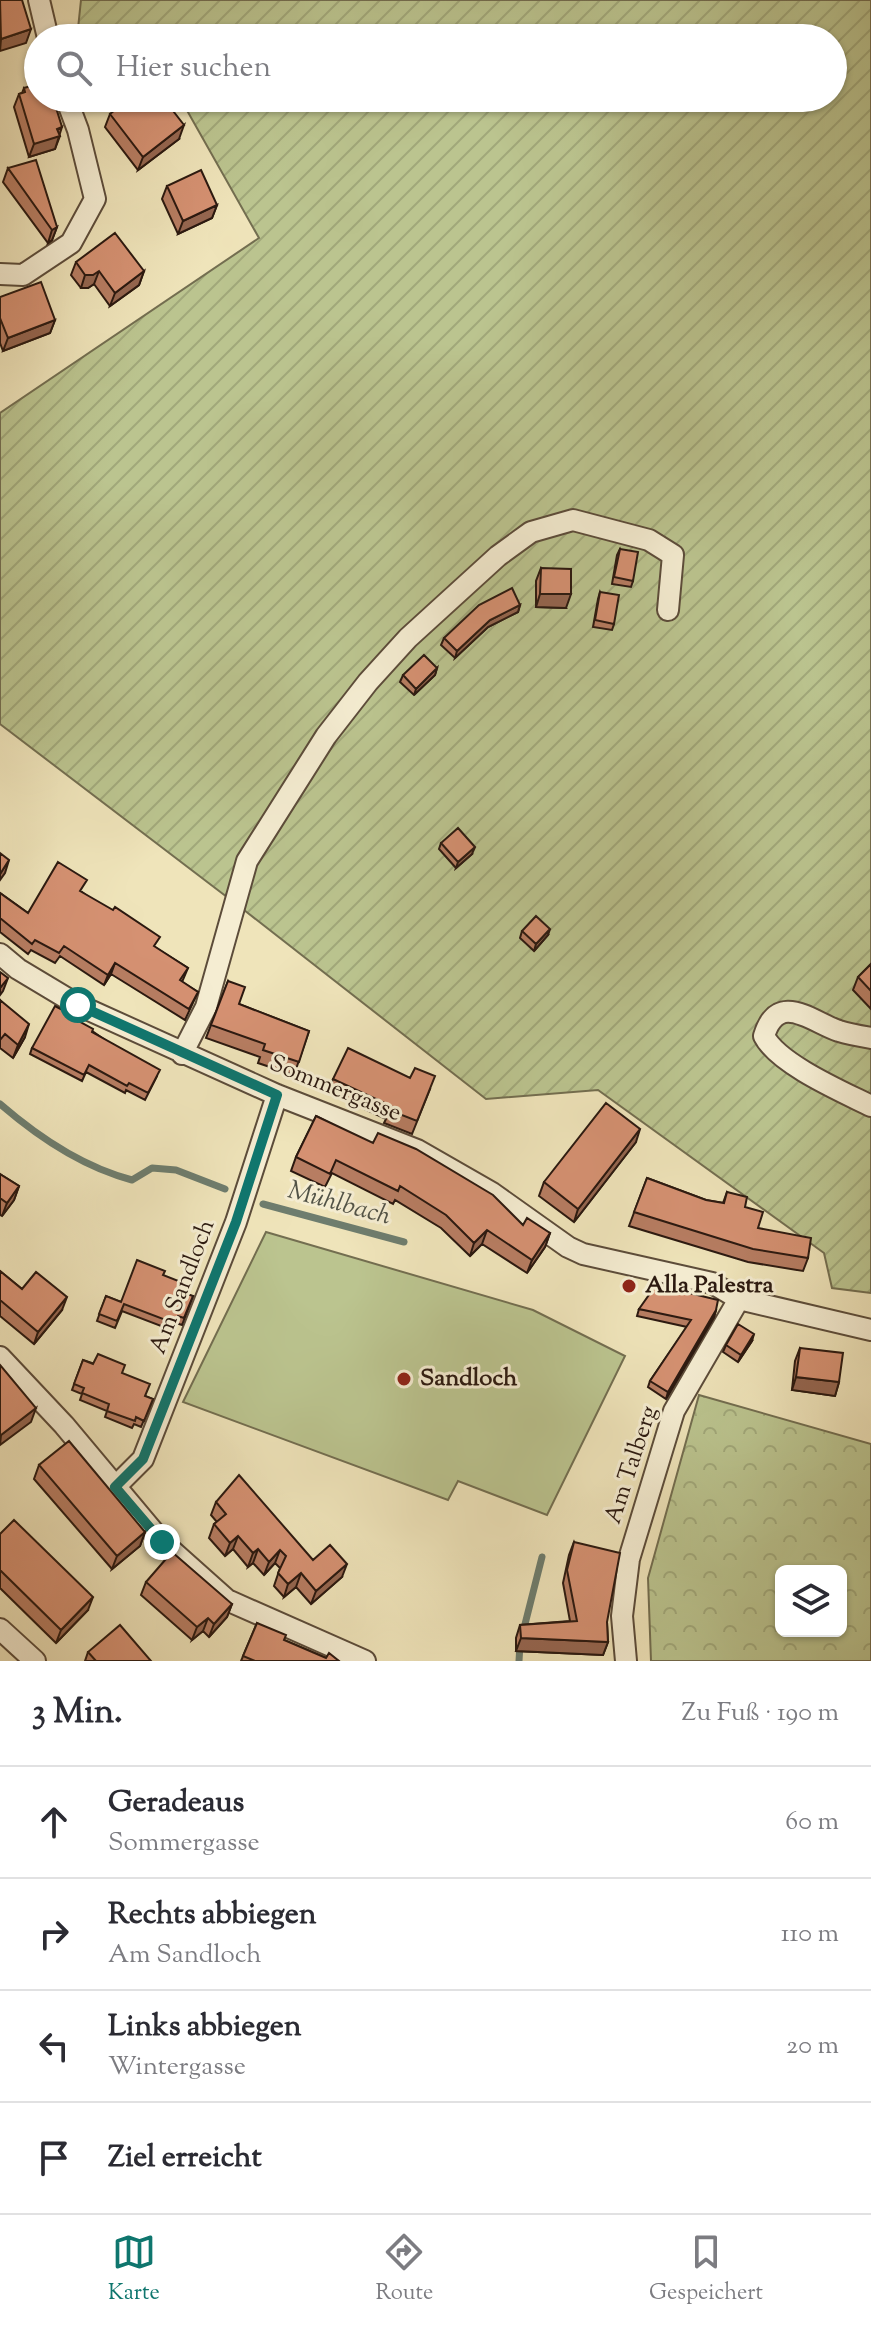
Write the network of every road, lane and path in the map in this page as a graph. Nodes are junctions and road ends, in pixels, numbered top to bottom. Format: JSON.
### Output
{"nodes":[{"id":1,"x":39,"y":0,"type":"edge"},
{"id":2,"x":45,"y":24,"type":"edge"},
{"id":3,"x":71,"y":112,"type":"edge"},
{"id":4,"x":0,"y":274,"type":"edge"},
{"id":5,"x":668,"y":610,"type":"dead end"},
{"id":6,"x":0,"y":954,"type":"edge"},
{"id":7,"x":871,"y":1038,"type":"edge"},
{"id":8,"x":182,"y":1054,"type":"junction"},
{"id":9,"x":277,"y":1095,"type":"junction"},
{"id":10,"x":871,"y":1106,"type":"edge"},
{"id":11,"x":739,"y":1299,"type":"junction"},
{"id":12,"x":871,"y":1330,"type":"edge"},
{"id":13,"x":0,"y":1357,"type":"edge"},
{"id":14,"x":115,"y":1487,"type":"junction"},
{"id":15,"x":0,"y":1629,"type":"edge"},
{"id":16,"x":35,"y":1661,"type":"edge"},
{"id":17,"x":365,"y":1661,"type":"edge"},
{"id":18,"x":626,"y":1661,"type":"edge"}],
"edges":[{"from":1,"to":2,"type":"street"},
{"from":3,"to":4,"type":"street"},
{"from":5,"to":8,"type":"street"},
{"from":6,"to":8,"type":"street","name":"Sommergasse"},
{"from":7,"to":10,"type":"street"},
{"from":8,"to":9,"type":"street","name":"Sommergasse"},
{"from":9,"to":11,"type":"street","name":"Sommergasse"},
{"from":9,"to":14,"type":"street","name":"Am Sandloch"},
{"from":11,"to":12,"type":"street","name":"Sommergasse"},
{"from":11,"to":18,"type":"street","name":"Am Talberg"},
{"from":13,"to":14,"type":"street"},
{"from":14,"to":17,"type":"street"},
{"from":15,"to":16,"type":"street"}]}
